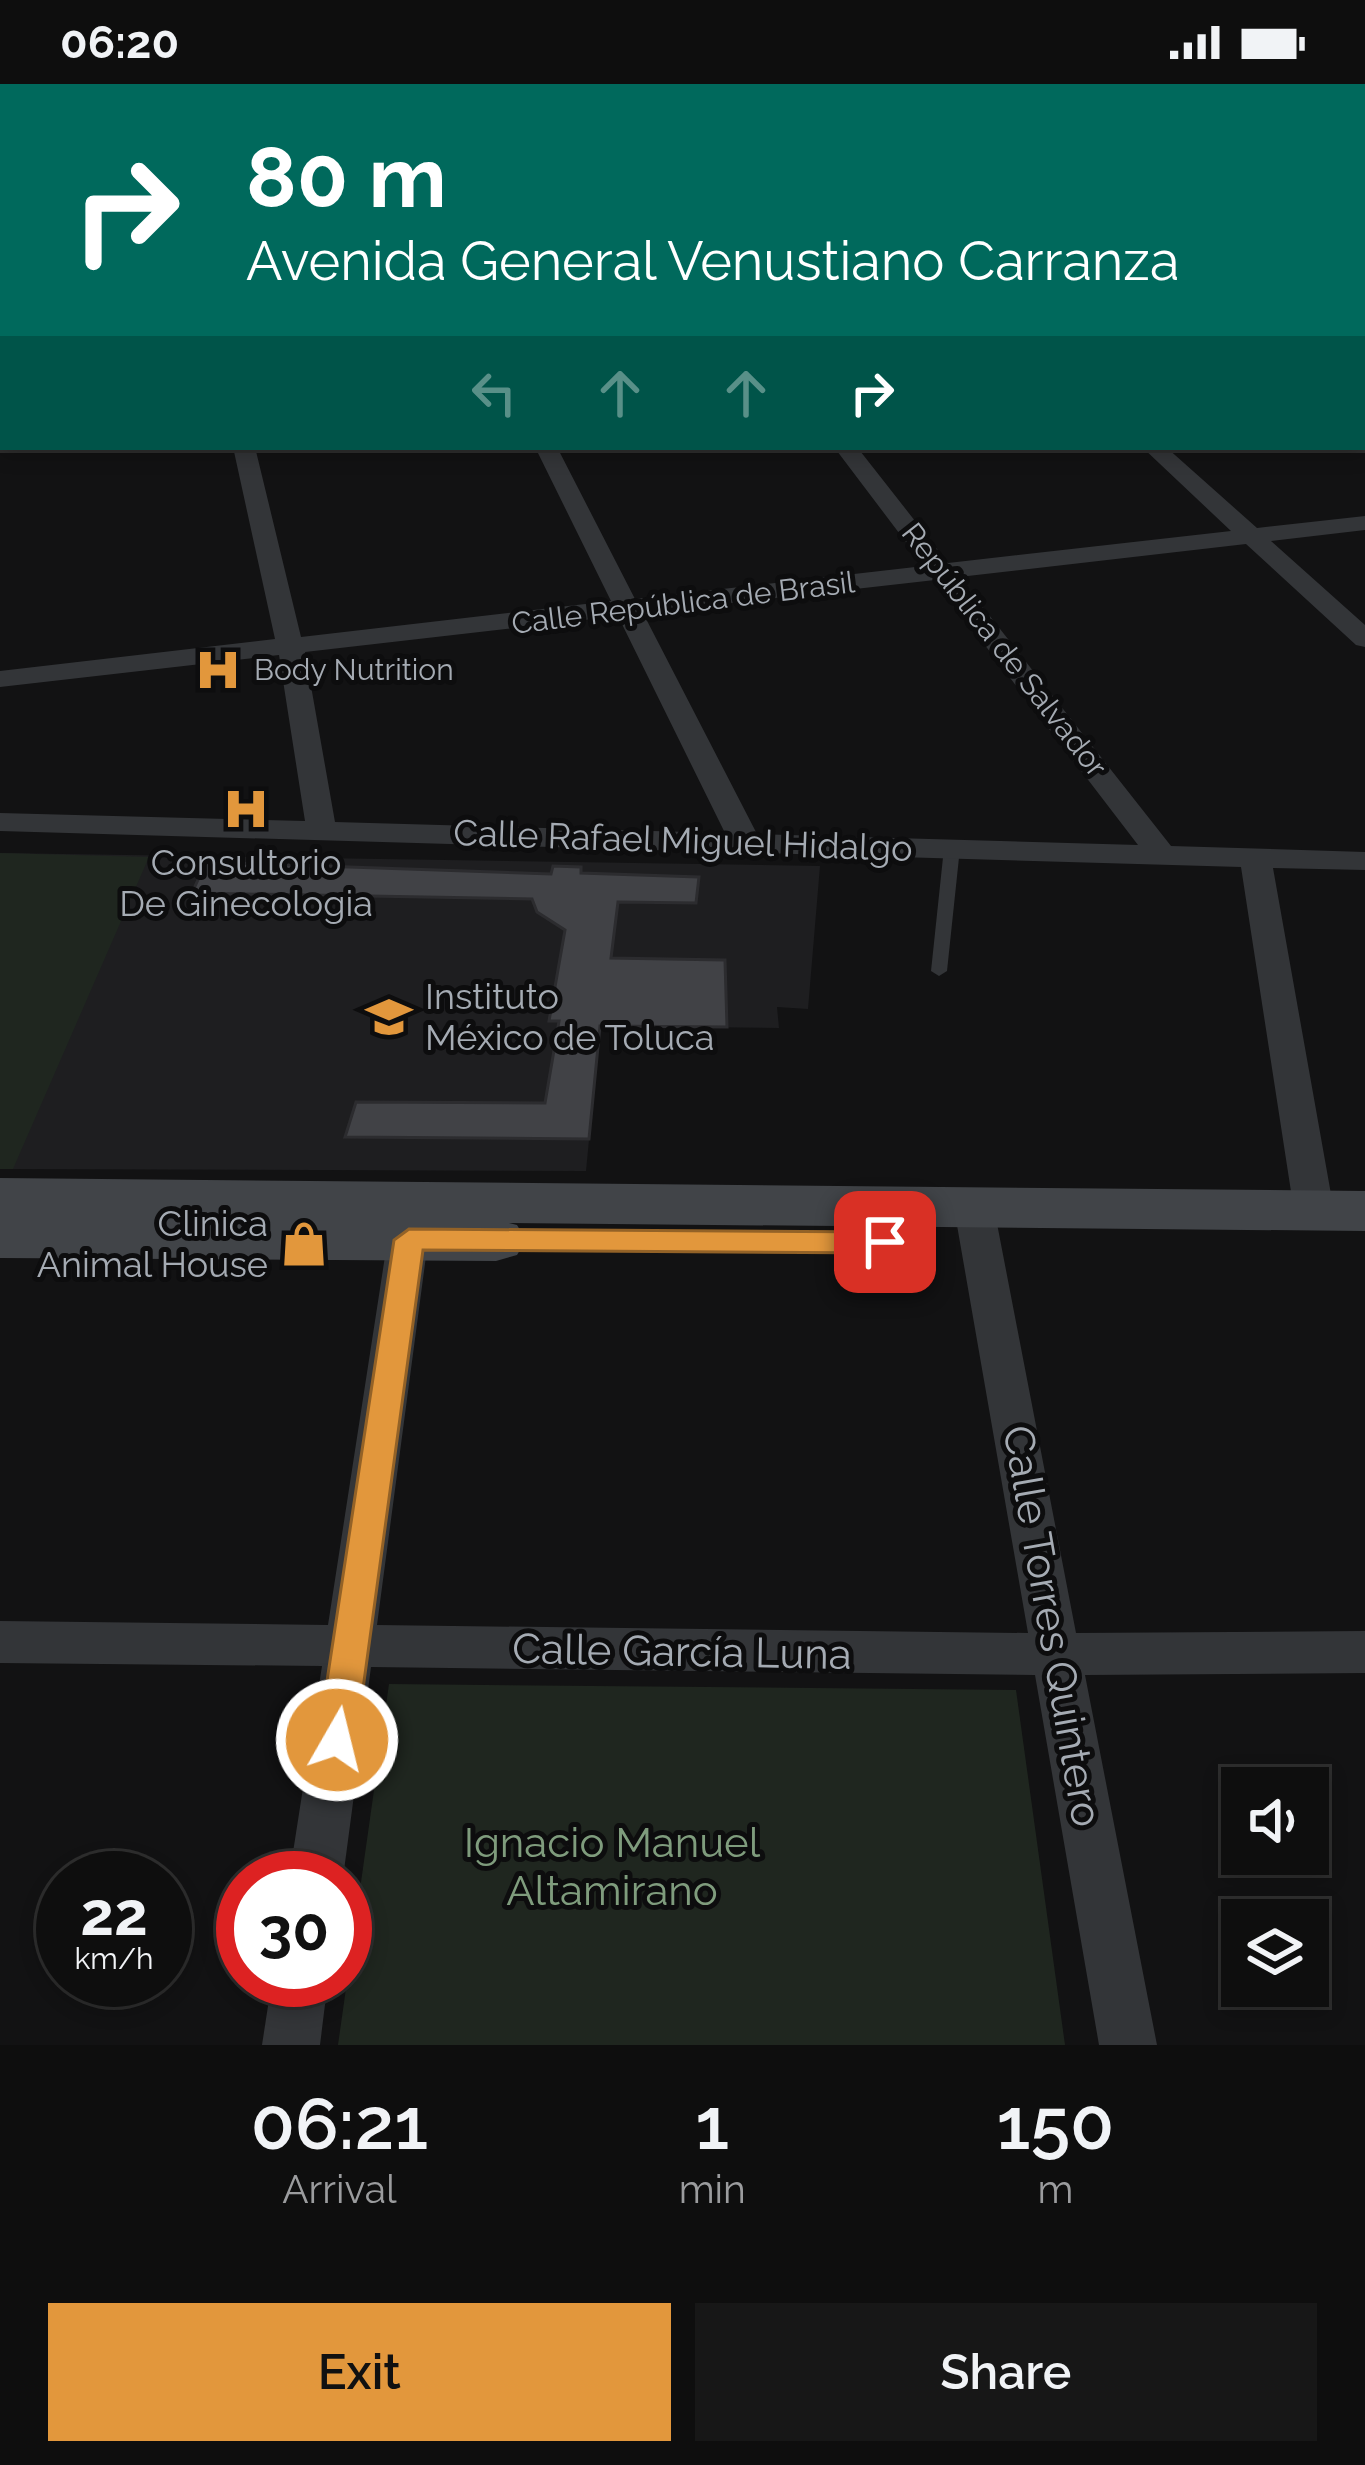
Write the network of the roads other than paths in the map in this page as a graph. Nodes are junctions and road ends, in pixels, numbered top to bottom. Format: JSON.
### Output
{"nodes":[{"id":1,"x":245,"y":450,"type":"edge"},
{"id":2,"x":548,"y":450,"type":"edge"},
{"id":3,"x":847,"y":450,"type":"edge"},
{"id":4,"x":1156,"y":450,"type":"edge"},
{"id":5,"x":1365,"y":523,"type":"edge"},
{"id":6,"x":1253,"y":535,"type":"junction"},
{"id":7,"x":944,"y":571,"type":"junction"},
{"id":8,"x":628,"y":610,"type":"junction"},
{"id":9,"x":1365,"y":639,"type":"edge"},
{"id":10,"x":292,"y":649,"type":"junction"},
{"id":11,"x":0,"y":679,"type":"edge"},
{"id":12,"x":0,"y":822,"type":"edge"},
{"id":13,"x":322,"y":828,"type":"junction"},
{"id":14,"x":745,"y":842,"type":"junction"},
{"id":15,"x":952,"y":848,"type":"junction"},
{"id":16,"x":1161,"y":854,"type":"junction"},
{"id":17,"x":1255,"y":857,"type":"junction"},
{"id":18,"x":1365,"y":861,"type":"edge"},
{"id":19,"x":939,"y":971,"type":"dead end"},
{"id":20,"x":0,"y":1198,"type":"edge"},
{"id":21,"x":1340,"y":1211,"type":"edge"},
{"id":22,"x":411,"y":1221,"type":"junction"},
{"id":23,"x":977,"y":1225,"type":"junction"},
{"id":24,"x":0,"y":1238,"type":"edge"},
{"id":25,"x":1365,"y":1245,"type":"edge"},
{"id":26,"x":0,"y":1642,"type":"edge"},
{"id":27,"x":351,"y":1647,"type":"junction"},
{"id":28,"x":1365,"y":1652,"type":"edge"},
{"id":29,"x":1060,"y":1654,"type":"junction"},
{"id":30,"x":320,"y":1851,"type":"edge"},
{"id":31,"x":296,"y":2007,"type":"edge"},
{"id":32,"x":290,"y":2045,"type":"edge"},
{"id":33,"x":1128,"y":2045,"type":"edge"}],
"edges":[{"from":1,"to":10,"type":"street"},
{"from":2,"to":8,"type":"street"},
{"from":3,"to":7,"type":"street","name":"República de Salvador"},
{"from":4,"to":6,"type":"street"},
{"from":5,"to":6,"type":"street","name":"Calle República de Brasil"},
{"from":6,"to":7,"type":"street","name":"Calle República de Brasil"},
{"from":6,"to":9,"type":"street"},
{"from":7,"to":8,"type":"street","name":"Calle República de Brasil"},
{"from":7,"to":16,"type":"street","name":"República de Salvador"},
{"from":8,"to":10,"type":"street","name":"Calle República de Brasil"},
{"from":8,"to":14,"type":"street"},
{"from":10,"to":11,"type":"street","name":"Calle República de Brasil"},
{"from":10,"to":13,"type":"street"},
{"from":12,"to":13,"type":"street","name":"Calle Rafael Miguel Hidalgo"},
{"from":13,"to":14,"type":"street","name":"Calle Rafael Miguel Hidalgo"},
{"from":14,"to":15,"type":"street","name":"Calle Rafael Miguel Hidalgo"},
{"from":15,"to":16,"type":"street","name":"Calle Rafael Miguel Hidalgo"},
{"from":15,"to":19,"type":"lane"},
{"from":16,"to":17,"type":"street","name":"Calle Rafael Miguel Hidalgo"},
{"from":17,"to":18,"type":"street","name":"Calle Rafael Miguel Hidalgo"},
{"from":17,"to":21,"type":"street"},
{"from":20,"to":22,"type":"main road"},
{"from":21,"to":23,"type":"main road"},
{"from":22,"to":23,"type":"main road"},
{"from":22,"to":24,"type":"main road"},
{"from":22,"to":27,"type":"street"},
{"from":23,"to":25,"type":"main road"},
{"from":23,"to":29,"type":"street","name":"Calle Torres Quintero"},
{"from":26,"to":27,"type":"street","name":"Calle García Luna"},
{"from":27,"to":29,"type":"street","name":"Calle García Luna"},
{"from":27,"to":30,"type":"street"},
{"from":28,"to":29,"type":"street","name":"Calle García Luna"},
{"from":29,"to":33,"type":"street","name":"Calle Torres Quintero"},
{"from":31,"to":32,"type":"street"}]}
